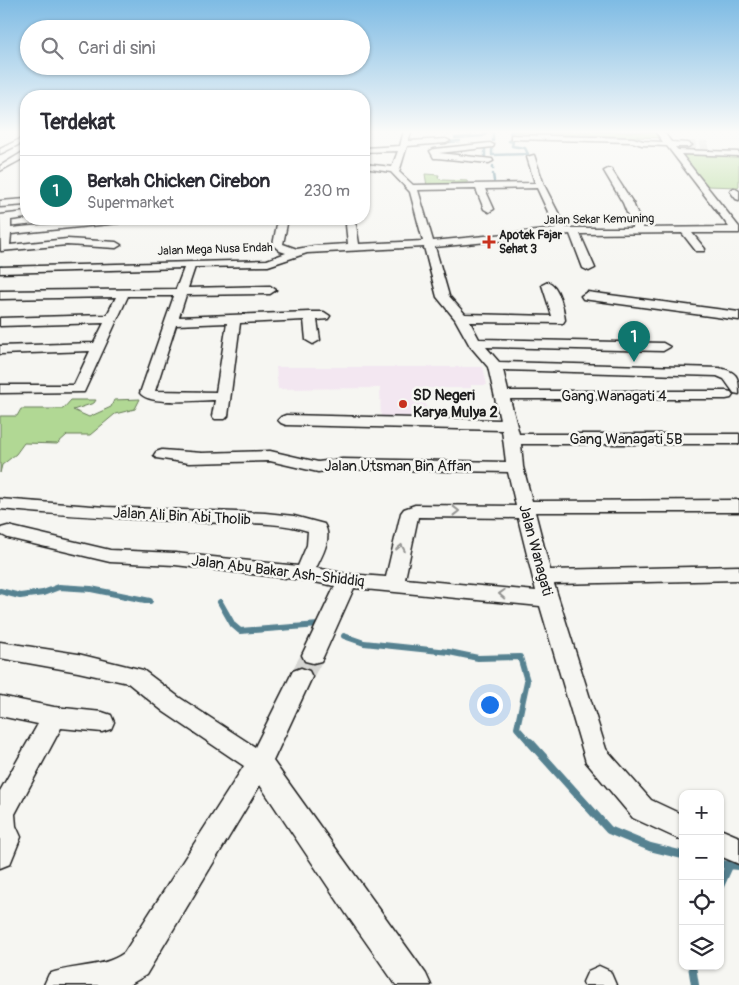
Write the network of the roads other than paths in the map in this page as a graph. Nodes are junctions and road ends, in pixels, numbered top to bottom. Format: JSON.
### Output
{"nodes":[{"id":1,"x":399,"y":177,"type":"edge"},
{"id":2,"x":537,"y":177,"type":"edge"},
{"id":3,"x":612,"y":177,"type":"edge"},
{"id":4,"x":696,"y":177,"type":"edge"},
{"id":5,"x":540,"y":185,"type":"junction"},
{"id":6,"x":480,"y":186,"type":"junction"},
{"id":7,"x":412,"y":188,"type":"junction"},
{"id":8,"x":20,"y":202,"type":"edge"},
{"id":9,"x":0,"y":204,"type":"edge"},
{"id":10,"x":489,"y":209,"type":"dead end"},
{"id":11,"x":20,"y":216,"type":"edge"},
{"id":12,"x":3,"y":218,"type":"edge"},
{"id":13,"x":72,"y":225,"type":"edge"},
{"id":14,"x":282,"y":225,"type":"edge"},
{"id":15,"x":351,"y":225,"type":"dead end"},
{"id":16,"x":568,"y":230,"type":"junction"},
{"id":17,"x":639,"y":230,"type":"junction"},
{"id":18,"x":738,"y":230,"type":"edge"},
{"id":19,"x":6,"y":232,"type":"junction"},
{"id":20,"x":685,"y":232,"type":"junction"},
{"id":21,"x":116,"y":245,"type":"dead end"},
{"id":22,"x":430,"y":245,"type":"junction"},
{"id":23,"x":354,"y":247,"type":"junction"},
{"id":24,"x":5,"y":249,"type":"junction"},
{"id":25,"x":700,"y":249,"type":"dead end"},
{"id":26,"x":298,"y":253,"type":"junction"},
{"id":27,"x":0,"y":265,"type":"edge"},
{"id":28,"x":190,"y":265,"type":"junction"},
{"id":29,"x":589,"y":268,"type":"dead end"},
{"id":30,"x":0,"y":270,"type":"edge"},
{"id":31,"x":548,"y":285,"type":"dead end"},
{"id":32,"x":270,"y":290,"type":"dead end"},
{"id":33,"x":181,"y":292,"type":"junction"},
{"id":34,"x":124,"y":293,"type":"junction"},
{"id":35,"x":0,"y":295,"type":"edge"},
{"id":36,"x":587,"y":296,"type":"dead end"},
{"id":37,"x":739,"y":316,"type":"edge"},
{"id":38,"x":461,"y":318,"type":"junction"},
{"id":39,"x":112,"y":319,"type":"junction"},
{"id":40,"x":234,"y":320,"type":"junction"},
{"id":41,"x":172,"y":321,"type":"junction"},
{"id":42,"x":0,"y":322,"type":"edge"},
{"id":43,"x":313,"y":340,"type":"dead end"},
{"id":44,"x":475,"y":343,"type":"junction"},
{"id":45,"x":99,"y":347,"type":"junction"},
{"id":46,"x":663,"y":347,"type":"dead end"},
{"id":47,"x":0,"y":350,"type":"edge"},
{"id":48,"x":495,"y":366,"type":"junction"},
{"id":49,"x":735,"y":388,"type":"edge"},
{"id":50,"x":0,"y":390,"type":"edge"},
{"id":51,"x":502,"y":395,"type":"junction"},
{"id":52,"x":223,"y":396,"type":"junction"},
{"id":53,"x":220,"y":416,"type":"dead end"},
{"id":54,"x":286,"y":420,"type":"dead end"},
{"id":55,"x":510,"y":432,"type":"junction"},
{"id":56,"x":739,"y":439,"type":"edge"},
{"id":57,"x":162,"y":455,"type":"dead end"},
{"id":58,"x":515,"y":466,"type":"junction"},
{"id":59,"x":0,"y":504,"type":"edge"},
{"id":60,"x":739,"y":506,"type":"edge"},
{"id":61,"x":525,"y":510,"type":"junction"},
{"id":62,"x":8,"y":532,"type":"dead end"},
{"id":63,"x":304,"y":573,"type":"junction"},
{"id":64,"x":739,"y":573,"type":"edge"},
{"id":65,"x":542,"y":577,"type":"junction"},
{"id":66,"x":347,"y":581,"type":"junction"},
{"id":67,"x":394,"y":584,"type":"junction"},
{"id":68,"x":550,"y":600,"type":"junction"},
{"id":69,"x":0,"y":650,"type":"edge"},
{"id":70,"x":0,"y":706,"type":"edge"},
{"id":71,"x":54,"y":717,"type":"junction"},
{"id":72,"x":102,"y":722,"type":"dead end"},
{"id":73,"x":260,"y":763,"type":"junction"},
{"id":74,"x":679,"y":826,"type":"edge"},
{"id":75,"x":724,"y":844,"type":"edge"},
{"id":76,"x":739,"y":851,"type":"edge"},
{"id":77,"x":0,"y":855,"type":"edge"},
{"id":78,"x":60,"y":985,"type":"edge"},
{"id":79,"x":415,"y":985,"type":"edge"}],
"edges":[{"from":1,"to":7,"type":"street"},
{"from":2,"to":5,"type":"street"},
{"from":3,"to":17,"type":"street"},
{"from":4,"to":18,"type":"street"},
{"from":5,"to":6,"type":"street"},
{"from":5,"to":16,"type":"street"},
{"from":6,"to":7,"type":"street"},
{"from":6,"to":10,"type":"street"},
{"from":7,"to":22,"type":"street","name":"Jalan Wanagati"},
{"from":8,"to":9,"type":"street"},
{"from":11,"to":12,"type":"street"},
{"from":12,"to":19,"type":"street"},
{"from":13,"to":19,"type":"street"},
{"from":14,"to":26,"type":"street"},
{"from":15,"to":23,"type":"street"},
{"from":16,"to":17,"type":"street","name":"Jalan Sekar Kemuning"},
{"from":16,"to":22,"type":"street","name":"Jalan Sekar Kemuning"},
{"from":16,"to":29,"type":"street"},
{"from":17,"to":20,"type":"street","name":"Jalan Sekar Kemuning"},
{"from":18,"to":20,"type":"street","name":"Jalan Sekar Kemuning"},
{"from":19,"to":24,"type":"street"},
{"from":20,"to":25,"type":"street"},
{"from":21,"to":24,"type":"street"},
{"from":22,"to":23,"type":"street","name":"Jalan Mega Nusa Endah"},
{"from":22,"to":38,"type":"street","name":"Jalan Wanagati"},
{"from":23,"to":26,"type":"street","name":"Jalan Mega Nusa Endah"},
{"from":24,"to":27,"type":"street"},
{"from":26,"to":28,"type":"street","name":"Jalan Mega Nusa Endah"},
{"from":28,"to":30,"type":"street","name":"Jalan Mega Nusa Endah"},
{"from":28,"to":33,"type":"street"},
{"from":31,"to":38,"type":"street"},
{"from":32,"to":33,"type":"street"},
{"from":33,"to":34,"type":"street"},
{"from":33,"to":41,"type":"street"},
{"from":34,"to":35,"type":"street"},
{"from":34,"to":39,"type":"street"},
{"from":36,"to":37,"type":"street"},
{"from":38,"to":44,"type":"street","name":"Jalan Wanagati"},
{"from":39,"to":42,"type":"street"},
{"from":39,"to":45,"type":"street"},
{"from":40,"to":41,"type":"street"},
{"from":40,"to":43,"type":"street"},
{"from":40,"to":52,"type":"street"},
{"from":41,"to":52,"type":"street"},
{"from":44,"to":46,"type":"street"},
{"from":44,"to":48,"type":"street","name":"Jalan Wanagati"},
{"from":45,"to":47,"type":"street"},
{"from":45,"to":50,"type":"street"},
{"from":48,"to":49,"type":"street"},
{"from":48,"to":51,"type":"street","name":"Jalan Wanagati"},
{"from":49,"to":51,"type":"street","name":"Gang Wanagati 4"},
{"from":51,"to":55,"type":"street","name":"Jalan Wanagati"},
{"from":52,"to":53,"type":"street"},
{"from":54,"to":55,"type":"street","name":"Gang Wanagati 5B"},
{"from":55,"to":56,"type":"street","name":"Gang Wanagati 5B"},
{"from":55,"to":58,"type":"street","name":"Jalan Wanagati"},
{"from":57,"to":58,"type":"street","name":"Jalan Utsman Bin Affan"},
{"from":58,"to":61,"type":"street","name":"Jalan Wanagati"},
{"from":59,"to":63,"type":"street","name":"Jalan Ali Bin Abi Tholib"},
{"from":60,"to":61,"type":"street"},
{"from":61,"to":65,"type":"street","name":"Jalan Wanagati"},
{"from":67,"to":61,"type":"street","one_way":true},
{"from":62,"to":63,"type":"street","name":"Jalan Abu Bakar Ash-Shiddiq"},
{"from":63,"to":66,"type":"street","name":"Jalan Abu Bakar Ash-Shiddiq"},
{"from":64,"to":65,"type":"street"},
{"from":65,"to":68,"type":"street","name":"Jalan Wanagati"},
{"from":66,"to":67,"type":"street","name":"Jalan Abu Bakar Ash-Shiddiq"},
{"from":66,"to":73,"type":"street"},
{"from":68,"to":67,"type":"street","name":"Jalan Abu Bakar Ash-Shiddiq","one_way":true},
{"from":68,"to":74,"type":"street","name":"Jalan Wanagati"},
{"from":69,"to":73,"type":"street"},
{"from":70,"to":71,"type":"street"},
{"from":71,"to":72,"type":"street"},
{"from":71,"to":77,"type":"street"},
{"from":73,"to":78,"type":"street"},
{"from":73,"to":79,"type":"street"},
{"from":75,"to":76,"type":"street"}]}
